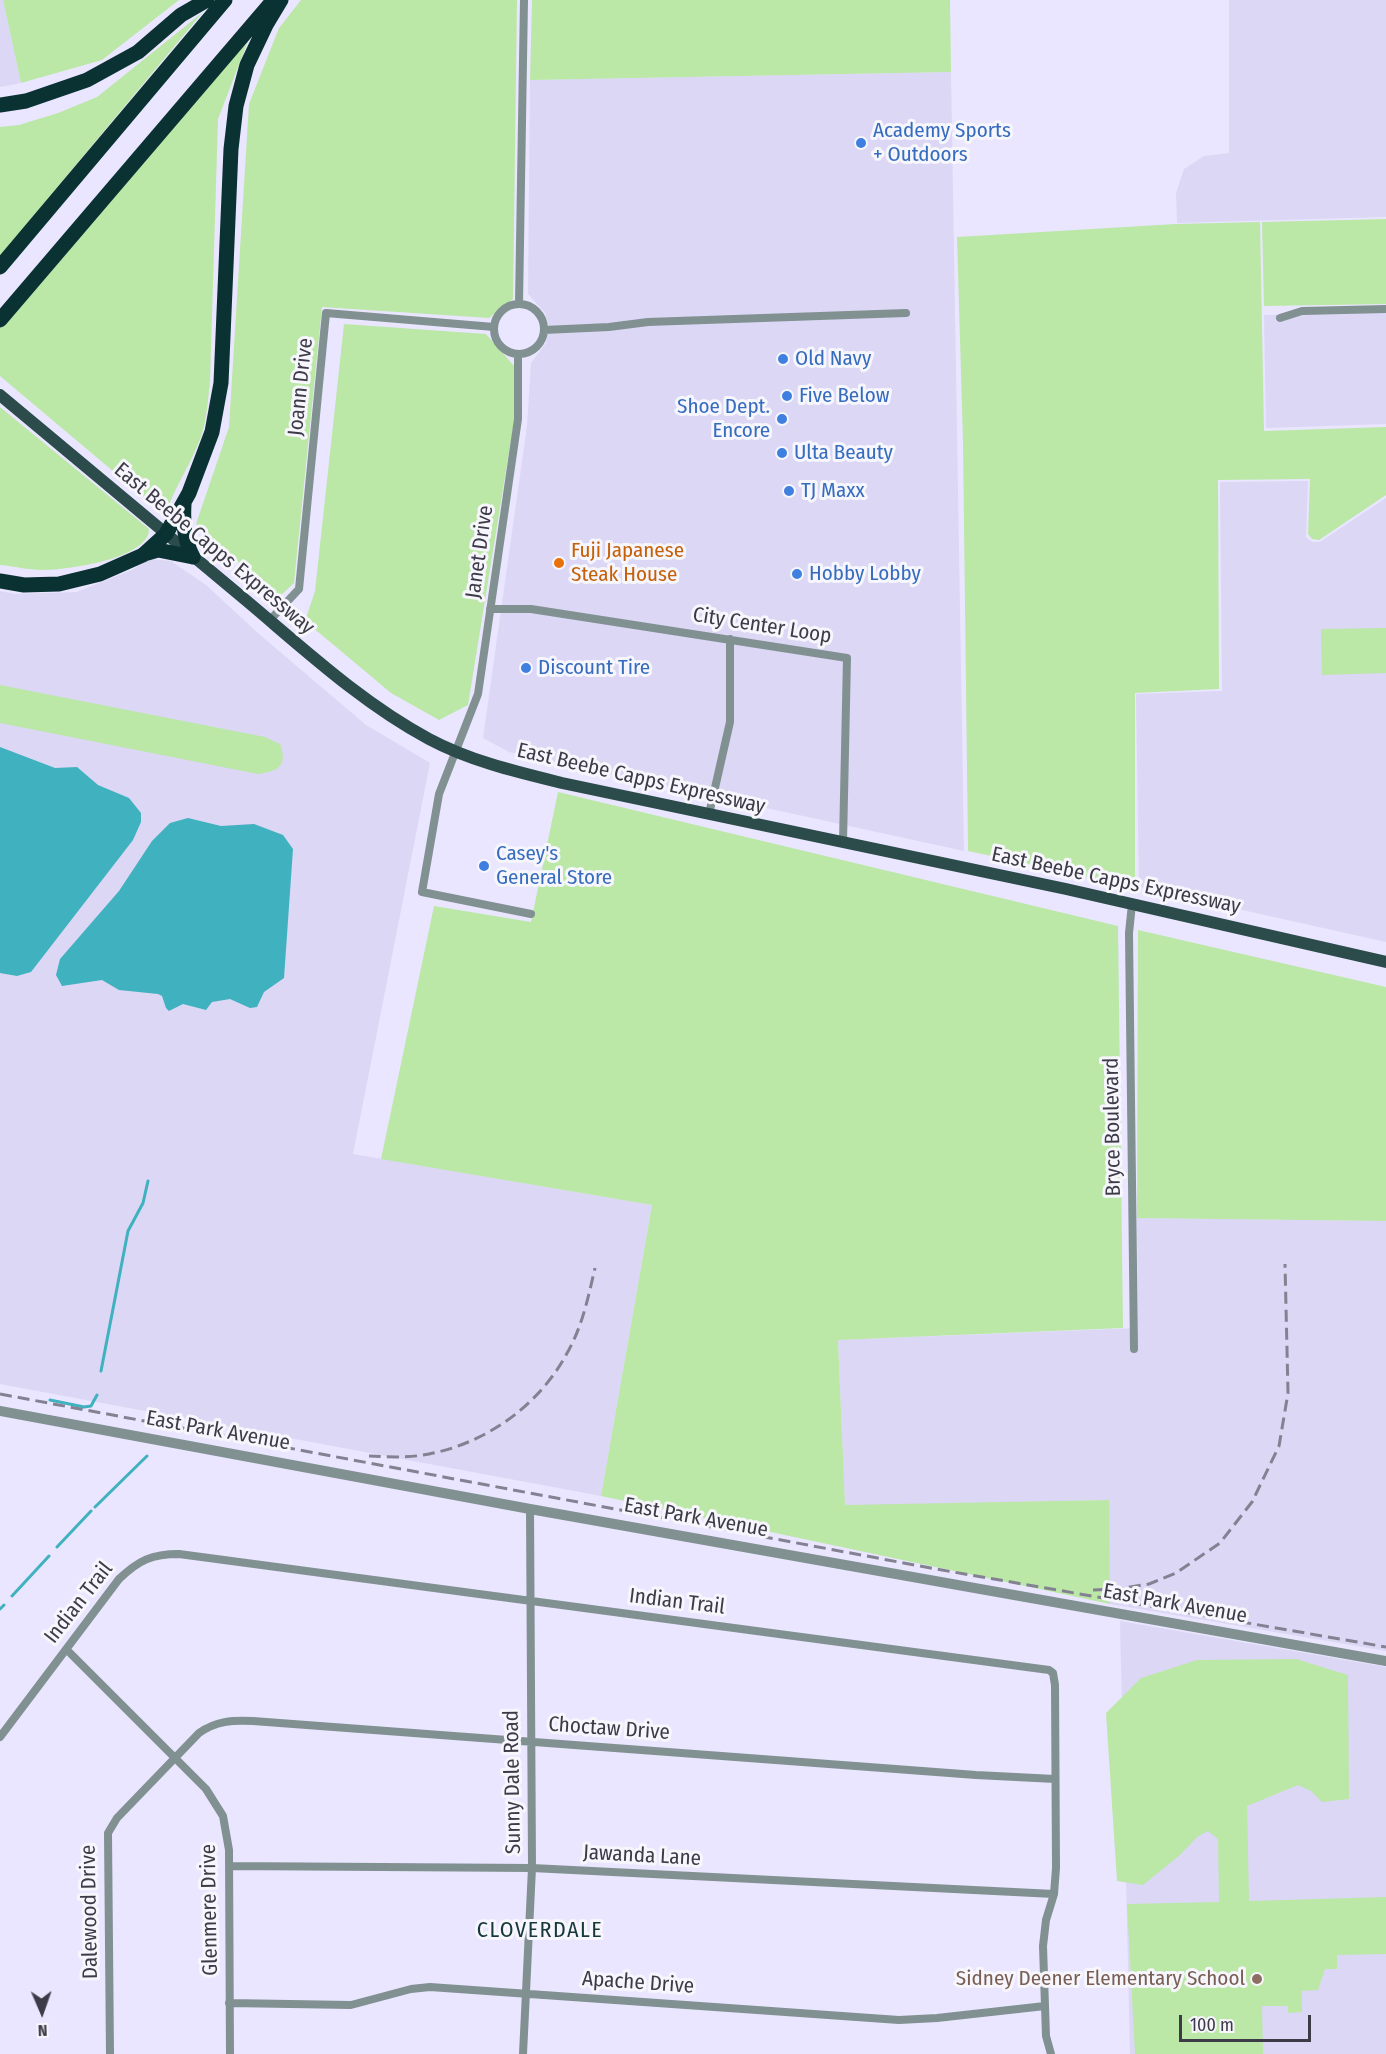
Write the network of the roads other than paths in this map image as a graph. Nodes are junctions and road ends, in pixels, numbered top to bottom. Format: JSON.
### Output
{"nodes":[{"id":1,"x":207,"y":0,"type":"edge"},
{"id":2,"x":225,"y":0,"type":"edge"},
{"id":3,"x":273,"y":0,"type":"edge"},
{"id":4,"x":281,"y":0,"type":"edge"},
{"id":5,"x":524,"y":0,"type":"edge"},
{"id":6,"x":0,"y":105,"type":"edge"},
{"id":7,"x":0,"y":267,"type":"edge"},
{"id":8,"x":519,"y":304,"type":"junction"},
{"id":9,"x":1386,"y":309,"type":"edge"},
{"id":10,"x":906,"y":313,"type":"dead end"},
{"id":11,"x":1280,"y":318,"type":"dead end"},
{"id":12,"x":0,"y":320,"type":"edge"},
{"id":13,"x":494,"y":327,"type":"junction"},
{"id":14,"x":544,"y":330,"type":"junction"},
{"id":15,"x":518,"y":354,"type":"junction"},
{"id":16,"x":3,"y":398,"type":"edge"},
{"id":17,"x":184,"y":502,"type":"junction"},
{"id":18,"x":166,"y":534,"type":"junction"},
{"id":19,"x":143,"y":555,"type":"junction"},
{"id":20,"x":193,"y":556,"type":"junction"},
{"id":21,"x":0,"y":581,"type":"edge"},
{"id":22,"x":490,"y":609,"type":"junction"},
{"id":23,"x":270,"y":620,"type":"junction"},
{"id":24,"x":730,"y":639,"type":"junction"},
{"id":25,"x":456,"y":752,"type":"junction"},
{"id":26,"x":709,"y":814,"type":"junction"},
{"id":27,"x":843,"y":842,"type":"junction"},
{"id":28,"x":1132,"y":904,"type":"junction"},
{"id":29,"x":531,"y":914,"type":"dead end"},
{"id":30,"x":1386,"y":962,"type":"edge"},
{"id":31,"x":1134,"y":1349,"type":"dead end"},
{"id":32,"x":0,"y":1411,"type":"edge"},
{"id":33,"x":530,"y":1509,"type":"junction"},
{"id":34,"x":530,"y":1601,"type":"junction"},
{"id":35,"x":66,"y":1649,"type":"junction"},
{"id":36,"x":1386,"y":1661,"type":"edge"},
{"id":37,"x":0,"y":1737,"type":"edge"},
{"id":38,"x":530,"y":1742,"type":"junction"},
{"id":39,"x":174,"y":1759,"type":"junction"},
{"id":40,"x":1055,"y":1779,"type":"junction"},
{"id":41,"x":229,"y":1866,"type":"junction"},
{"id":42,"x":532,"y":1868,"type":"junction"},
{"id":43,"x":1054,"y":1894,"type":"junction"},
{"id":44,"x":527,"y":1993,"type":"junction"},
{"id":45,"x":229,"y":2003,"type":"junction"},
{"id":46,"x":1045,"y":2006,"type":"junction"},
{"id":47,"x":110,"y":2054,"type":"edge"},
{"id":48,"x":230,"y":2054,"type":"edge"},
{"id":49,"x":523,"y":2054,"type":"edge"},
{"id":50,"x":1051,"y":2054,"type":"edge"}],
"edges":[{"from":1,"to":6,"type":"highway"},
{"from":2,"to":7,"type":"highway"},
{"from":3,"to":12,"type":"highway"},
{"from":4,"to":17,"type":"highway"},
{"from":5,"to":8,"type":"street"},
{"from":8,"to":13,"type":"street"},
{"from":8,"to":14,"type":"street"},
{"from":9,"to":11,"type":"street"},
{"from":10,"to":14,"type":"street"},
{"from":13,"to":15,"type":"street"},
{"from":13,"to":23,"type":"street","name":"Joann Drive"},
{"from":14,"to":15,"type":"street"},
{"from":15,"to":22,"type":"street","name":"Janet Drive"},
{"from":16,"to":18,"type":"main road","name":"East Beebe Capps Expressway"},
{"from":17,"to":18,"type":"highway"},
{"from":17,"to":20,"type":"highway"},
{"from":18,"to":19,"type":"highway"},
{"from":18,"to":20,"type":"main road","name":"East Beebe Capps Expressway"},
{"from":19,"to":20,"type":"highway"},
{"from":19,"to":21,"type":"highway"},
{"from":20,"to":23,"type":"main road","name":"East Beebe Capps Expressway"},
{"from":22,"to":24,"type":"street","name":"City Center Loop"},
{"from":22,"to":25,"type":"street","name":"Janet Drive"},
{"from":23,"to":25,"type":"main road","name":"East Beebe Capps Expressway"},
{"from":24,"to":26,"type":"street"},
{"from":24,"to":27,"type":"street","name":"City Center Loop"},
{"from":25,"to":26,"type":"main road","name":"East Beebe Capps Expressway"},
{"from":25,"to":29,"type":"street","name":"Janet Drive"},
{"from":26,"to":27,"type":"main road","name":"East Beebe Capps Expressway"},
{"from":27,"to":28,"type":"main road","name":"East Beebe Capps Expressway"},
{"from":28,"to":30,"type":"main road","name":"East Beebe Capps Expressway"},
{"from":28,"to":31,"type":"street","name":"Bryce Boulevard"},
{"from":32,"to":33,"type":"street","name":"East Park Avenue"},
{"from":33,"to":34,"type":"street","name":"Sunny Dale Road"},
{"from":33,"to":36,"type":"street","name":"East Park Avenue"},
{"from":34,"to":35,"type":"street","name":"Indian Trail"},
{"from":34,"to":38,"type":"street","name":"Sunny Dale Road"},
{"from":34,"to":40,"type":"street","name":"Indian Trail"},
{"from":35,"to":37,"type":"street","name":"Indian Trail"},
{"from":35,"to":39,"type":"street","name":"Glenmere Drive"},
{"from":38,"to":39,"type":"street","name":"Choctaw Drive"},
{"from":38,"to":40,"type":"street","name":"Choctaw Drive"},
{"from":38,"to":42,"type":"street","name":"Sunny Dale Road"},
{"from":39,"to":41,"type":"street","name":"Glenmere Drive"},
{"from":39,"to":47,"type":"street","name":"Dalewood Drive"},
{"from":40,"to":43,"type":"street","name":"Indian Trail"},
{"from":41,"to":42,"type":"street","name":"Jawanda Lane"},
{"from":41,"to":45,"type":"street","name":"Glenmere Drive"},
{"from":42,"to":43,"type":"street","name":"Jawanda Lane"},
{"from":42,"to":44,"type":"street","name":"Sunny Dale Road"},
{"from":43,"to":46,"type":"street","name":"Indian Trail"},
{"from":44,"to":45,"type":"street","name":"Apache Drive"},
{"from":44,"to":46,"type":"street","name":"Apache Drive"},
{"from":44,"to":49,"type":"street","name":"Sunny Dale Road"},
{"from":45,"to":48,"type":"street","name":"Glenmere Drive"},
{"from":46,"to":50,"type":"street","name":"Indian Trail"}]}
